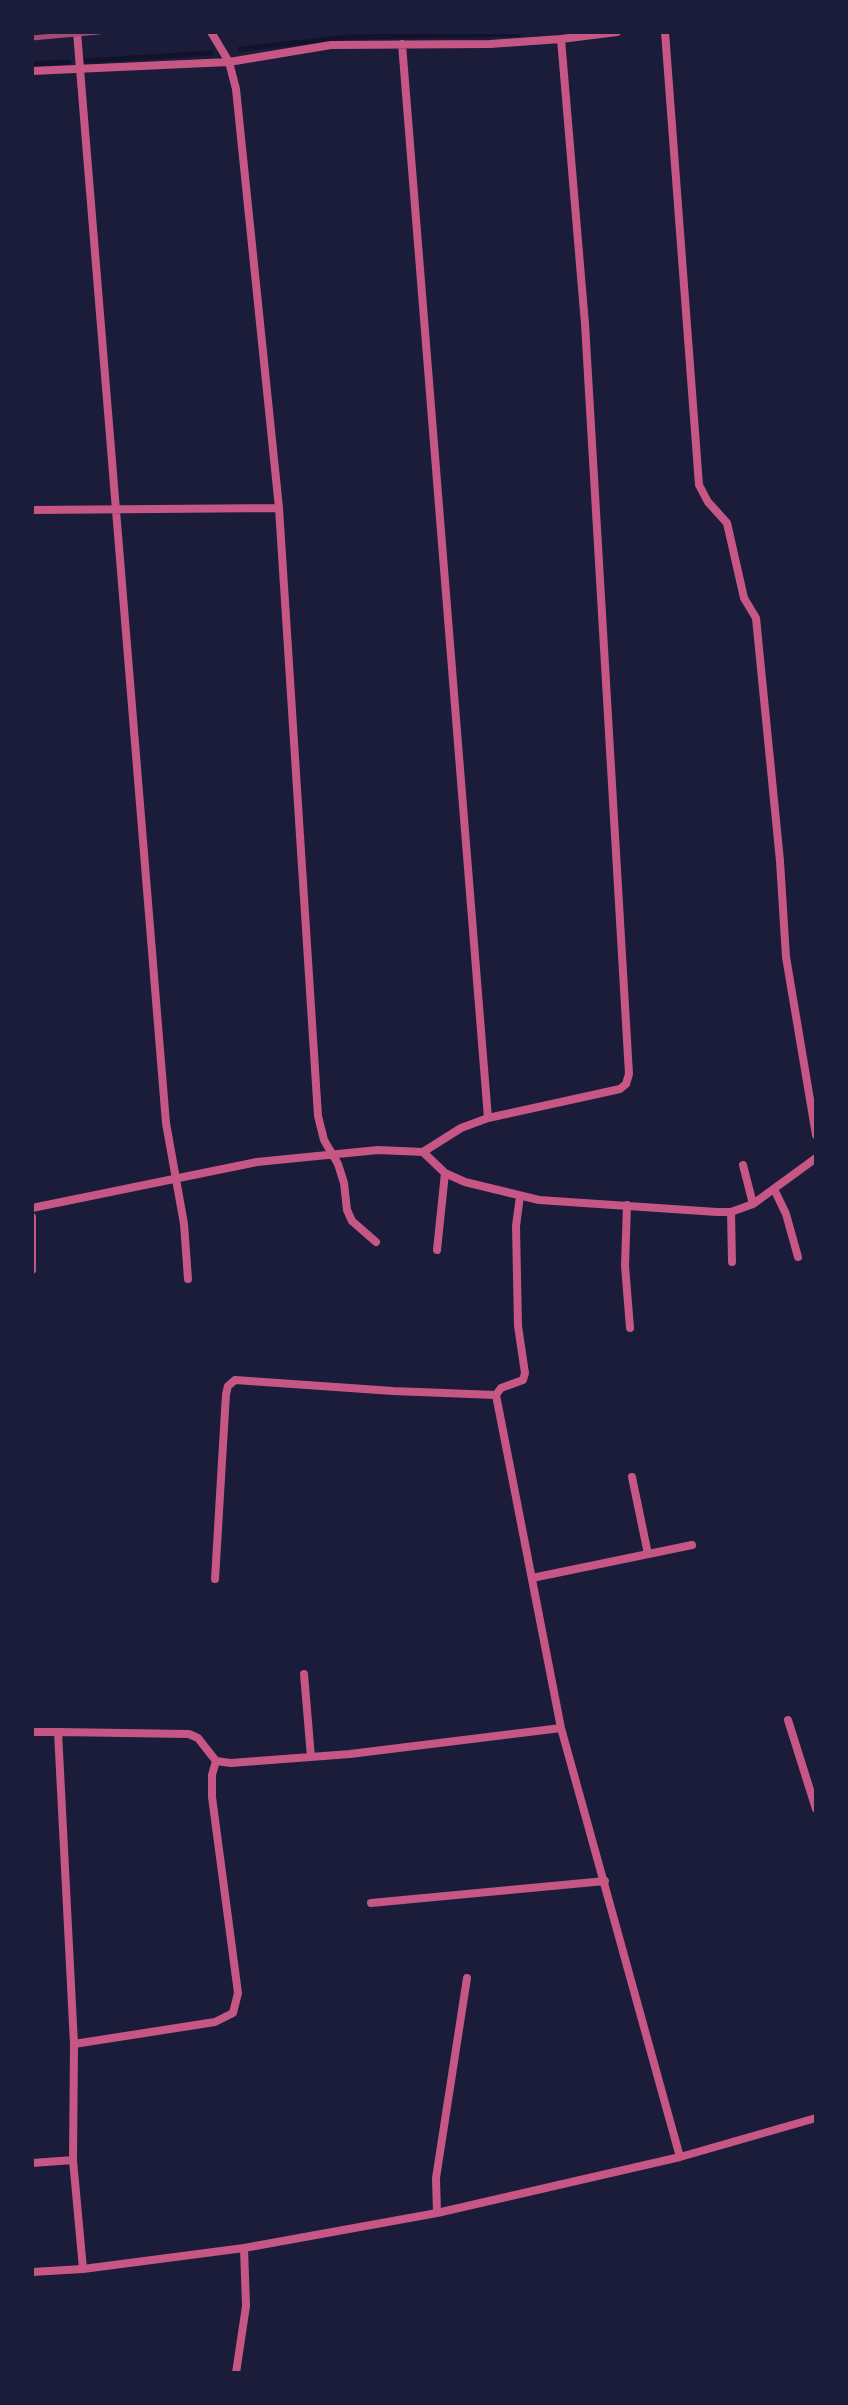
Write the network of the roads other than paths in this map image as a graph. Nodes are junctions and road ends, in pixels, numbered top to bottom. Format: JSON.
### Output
{"nodes":[{"id":1,"x":77,"y":32,"type":"edge"},
{"id":2,"x":213,"y":32,"type":"edge"},
{"id":3,"x":617,"y":32,"type":"edge"},
{"id":4,"x":665,"y":32,"type":"edge"},
{"id":5,"x":532,"y":37,"type":"edge"},
{"id":6,"x":561,"y":39,"type":"junction"},
{"id":7,"x":402,"y":44,"type":"junction"},
{"id":8,"x":229,"y":62,"type":"junction"},
{"id":9,"x":78,"y":69,"type":"junction"},
{"id":10,"x":32,"y":71,"type":"edge"},
{"id":11,"x":279,"y":508,"type":"junction"},
{"id":12,"x":114,"y":509,"type":"junction"},
{"id":13,"x":32,"y":510,"type":"edge"},
{"id":14,"x":488,"y":1118,"type":"junction"},
{"id":15,"x":816,"y":1135,"type":"edge"},
{"id":16,"x":423,"y":1152,"type":"junction"},
{"id":17,"x":330,"y":1153,"type":"junction"},
{"id":18,"x":816,"y":1158,"type":"edge"},
{"id":19,"x":743,"y":1165,"type":"dead end"},
{"id":20,"x":445,"y":1173,"type":"junction"},
{"id":21,"x":177,"y":1177,"type":"junction"},
{"id":22,"x":774,"y":1189,"type":"junction"},
{"id":23,"x":520,"y":1196,"type":"junction"},
{"id":24,"x":753,"y":1204,"type":"junction"},
{"id":25,"x":627,"y":1205,"type":"junction"},
{"id":26,"x":32,"y":1208,"type":"edge"},
{"id":27,"x":731,"y":1212,"type":"junction"},
{"id":28,"x":32,"y":1217,"type":"edge"},
{"id":29,"x":376,"y":1242,"type":"dead end"},
{"id":30,"x":437,"y":1250,"type":"dead end"},
{"id":31,"x":798,"y":1257,"type":"dead end"},
{"id":32,"x":732,"y":1262,"type":"dead end"},
{"id":33,"x":32,"y":1270,"type":"edge"},
{"id":34,"x":188,"y":1279,"type":"dead end"},
{"id":35,"x":630,"y":1328,"type":"dead end"},
{"id":36,"x":496,"y":1395,"type":"junction"},
{"id":37,"x":632,"y":1477,"type":"dead end"},
{"id":38,"x":692,"y":1545,"type":"dead end"},
{"id":39,"x":648,"y":1554,"type":"junction"},
{"id":40,"x":532,"y":1578,"type":"junction"},
{"id":41,"x":215,"y":1579,"type":"dead end"},
{"id":42,"x":304,"y":1674,"type":"dead end"},
{"id":43,"x":788,"y":1720,"type":"dead end"},
{"id":44,"x":561,"y":1728,"type":"junction"},
{"id":45,"x":32,"y":1732,"type":"edge"},
{"id":46,"x":58,"y":1732,"type":"junction"},
{"id":47,"x":311,"y":1757,"type":"junction"},
{"id":48,"x":216,"y":1761,"type":"junction"},
{"id":49,"x":816,"y":1809,"type":"edge"},
{"id":50,"x":605,"y":1881,"type":"junction"},
{"id":51,"x":371,"y":1903,"type":"dead end"},
{"id":52,"x":467,"y":1978,"type":"dead end"},
{"id":53,"x":74,"y":2044,"type":"junction"},
{"id":54,"x":816,"y":2118,"type":"edge"},
{"id":55,"x":680,"y":2157,"type":"junction"},
{"id":56,"x":73,"y":2160,"type":"junction"},
{"id":57,"x":32,"y":2163,"type":"edge"},
{"id":58,"x":437,"y":2213,"type":"junction"},
{"id":59,"x":244,"y":2248,"type":"junction"},
{"id":60,"x":83,"y":2269,"type":"junction"},
{"id":61,"x":32,"y":2272,"type":"edge"},
{"id":62,"x":236,"y":2373,"type":"edge"}],
"edges":[{"from":1,"to":9,"type":"street"},
{"from":2,"to":8,"type":"street"},
{"from":3,"to":6,"type":"street"},
{"from":4,"to":15,"type":"street"},
{"from":5,"to":6,"type":"street"},
{"from":5,"to":7,"type":"street"},
{"from":6,"to":14,"type":"street"},
{"from":7,"to":8,"type":"street"},
{"from":7,"to":14,"type":"street"},
{"from":8,"to":9,"type":"street"},
{"from":8,"to":11,"type":"street"},
{"from":9,"to":10,"type":"street"},
{"from":9,"to":12,"type":"street"},
{"from":11,"to":12,"type":"street"},
{"from":11,"to":17,"type":"street"},
{"from":12,"to":13,"type":"street"},
{"from":12,"to":21,"type":"street"},
{"from":14,"to":16,"type":"street"},
{"from":16,"to":17,"type":"street"},
{"from":16,"to":20,"type":"street"},
{"from":17,"to":21,"type":"street"},
{"from":17,"to":29,"type":"street"},
{"from":18,"to":22,"type":"street"},
{"from":19,"to":24,"type":"street"},
{"from":20,"to":23,"type":"street"},
{"from":20,"to":30,"type":"street"},
{"from":21,"to":26,"type":"street"},
{"from":21,"to":34,"type":"street"},
{"from":22,"to":24,"type":"street"},
{"from":22,"to":31,"type":"street"},
{"from":23,"to":25,"type":"street"},
{"from":23,"to":36,"type":"street"},
{"from":24,"to":27,"type":"street"},
{"from":25,"to":27,"type":"street"},
{"from":25,"to":35,"type":"street"},
{"from":27,"to":32,"type":"street"},
{"from":28,"to":33,"type":"street"},
{"from":36,"to":40,"type":"street"},
{"from":36,"to":41,"type":"street"},
{"from":37,"to":39,"type":"street"},
{"from":38,"to":39,"type":"street"},
{"from":39,"to":40,"type":"street"},
{"from":40,"to":44,"type":"street"},
{"from":42,"to":47,"type":"street"},
{"from":43,"to":49,"type":"street"},
{"from":44,"to":47,"type":"street"},
{"from":44,"to":50,"type":"street"},
{"from":45,"to":46,"type":"street"},
{"from":46,"to":48,"type":"street"},
{"from":46,"to":53,"type":"street"},
{"from":47,"to":48,"type":"street"},
{"from":48,"to":53,"type":"street"},
{"from":50,"to":51,"type":"street"},
{"from":50,"to":55,"type":"street"},
{"from":52,"to":58,"type":"street"},
{"from":53,"to":56,"type":"street"},
{"from":54,"to":55,"type":"street"},
{"from":55,"to":58,"type":"street"},
{"from":56,"to":57,"type":"street"},
{"from":56,"to":60,"type":"street"},
{"from":58,"to":59,"type":"street"},
{"from":59,"to":60,"type":"street"},
{"from":59,"to":62,"type":"street"},
{"from":60,"to":61,"type":"street"}]}
